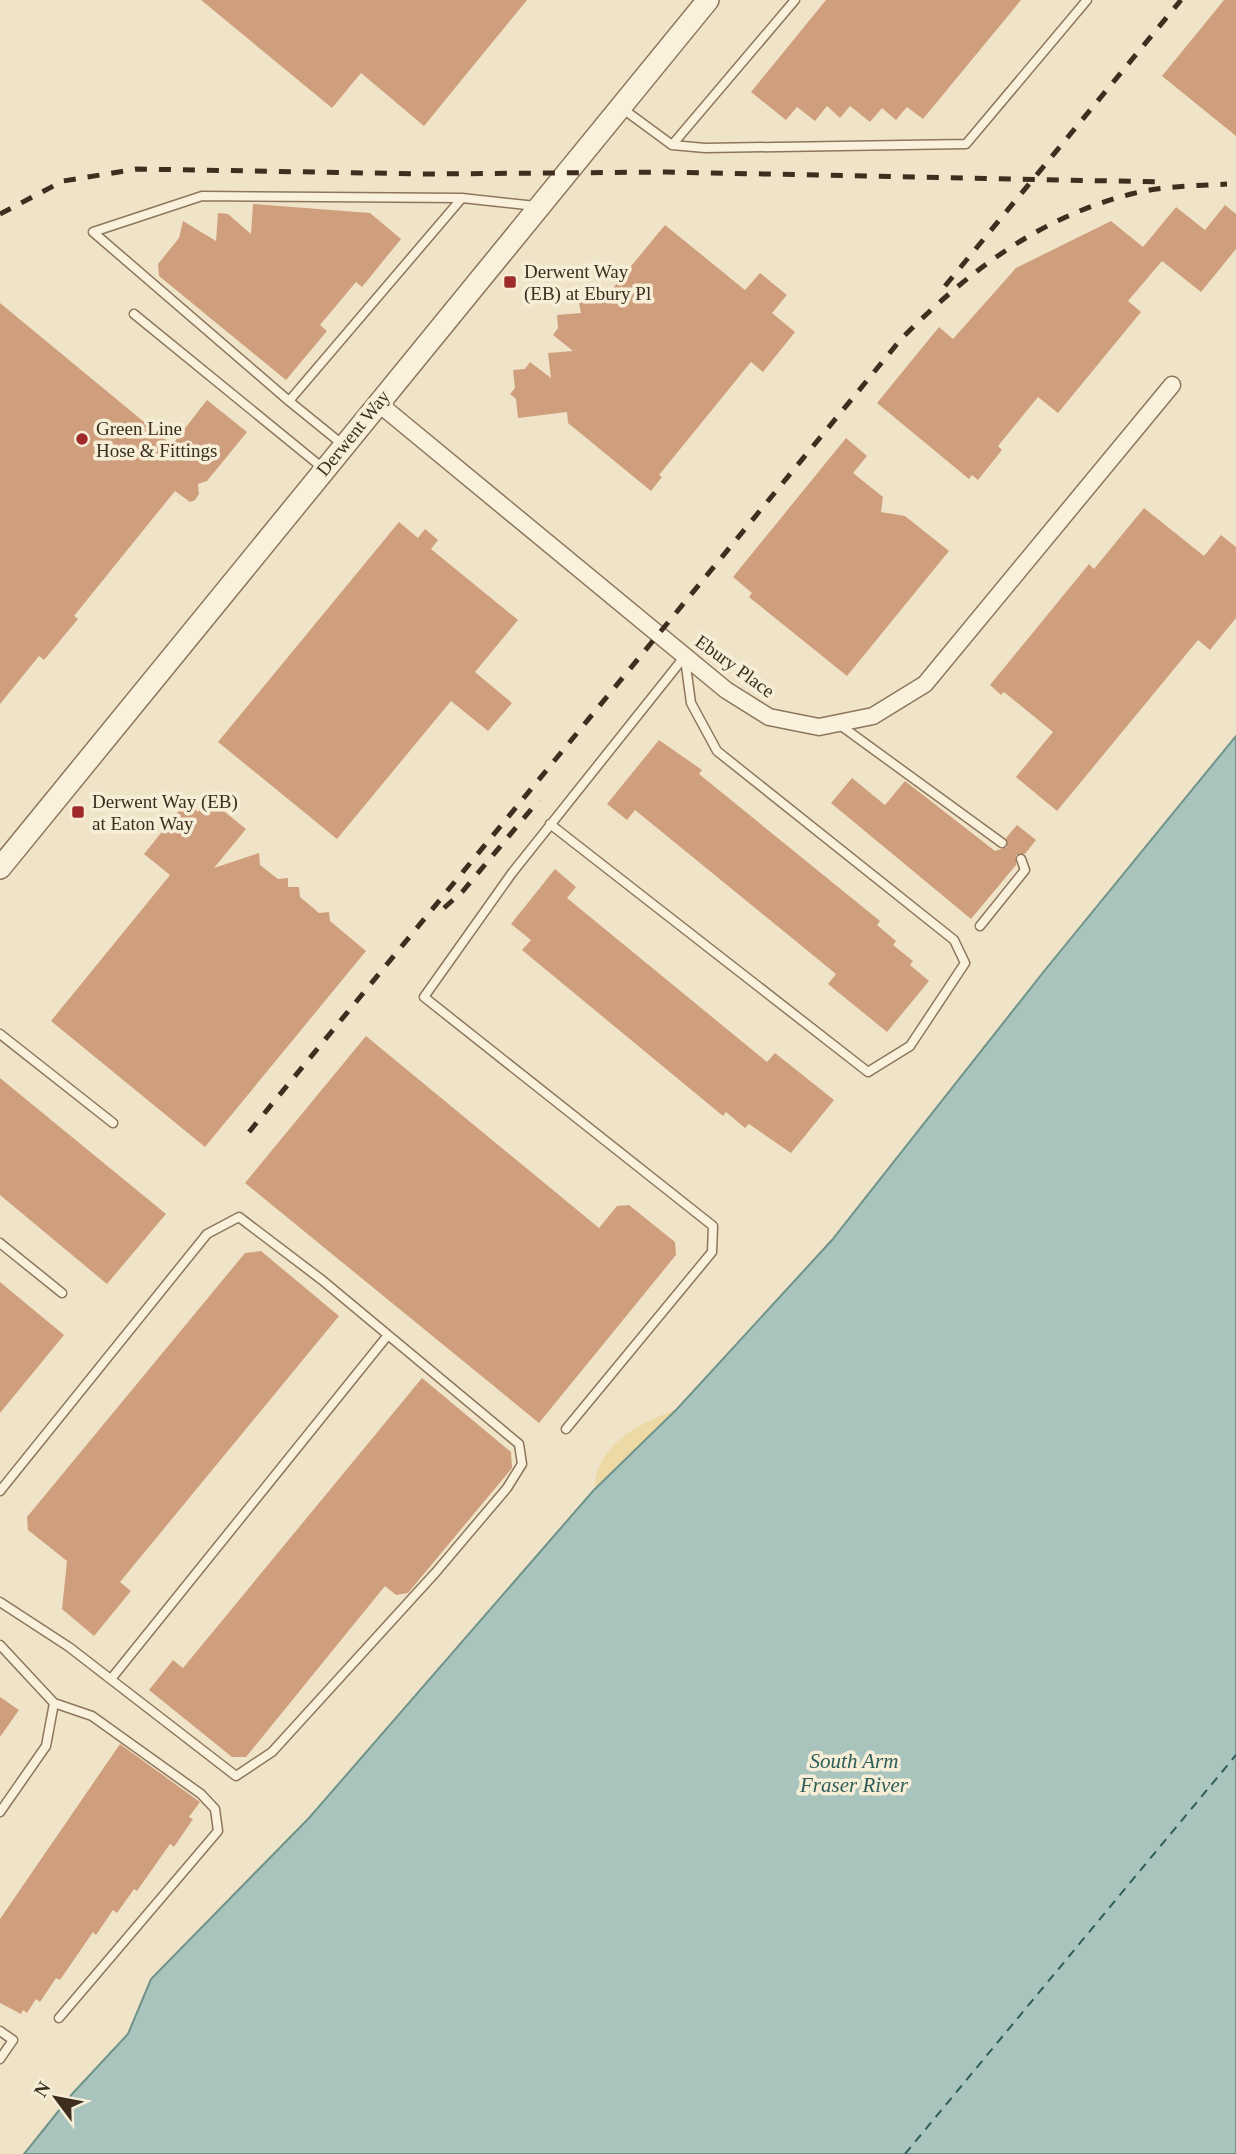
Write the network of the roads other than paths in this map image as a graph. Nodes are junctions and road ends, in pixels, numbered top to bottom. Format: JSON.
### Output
{"nodes":[{"id":1,"x":708,"y":0,"type":"edge"},
{"id":2,"x":795,"y":0,"type":"edge"},
{"id":3,"x":1087,"y":0,"type":"edge"},
{"id":4,"x":621,"y":107,"type":"junction"},
{"id":5,"x":671,"y":145,"type":"junction"},
{"id":6,"x":462,"y":198,"type":"junction"},
{"id":7,"x":539,"y":206,"type":"junction"},
{"id":8,"x":134,"y":314,"type":"dead end"},
{"id":9,"x":1172,"y":385,"type":"dead end"},
{"id":10,"x":289,"y":401,"type":"junction"},
{"id":11,"x":378,"y":403,"type":"junction"},
{"id":12,"x":344,"y":445,"type":"junction"},
{"id":13,"x":324,"y":469,"type":"junction"},
{"id":14,"x":685,"y":656,"type":"junction"},
{"id":15,"x":837,"y":723,"type":"junction"},
{"id":16,"x":550,"y":824,"type":"junction"},
{"id":17,"x":1002,"y":843,"type":"dead end"},
{"id":18,"x":1021,"y":859,"type":"dead end"},
{"id":19,"x":0,"y":868,"type":"edge"},
{"id":20,"x":980,"y":926,"type":"dead end"},
{"id":21,"x":0,"y":1034,"type":"edge"},
{"id":22,"x":113,"y":1123,"type":"dead end"},
{"id":23,"x":0,"y":1243,"type":"edge"},
{"id":24,"x":62,"y":1293,"type":"dead end"},
{"id":25,"x":388,"y":1335,"type":"junction"},
{"id":26,"x":566,"y":1429,"type":"dead end"},
{"id":27,"x":0,"y":1492,"type":"edge"},
{"id":28,"x":0,"y":1602,"type":"edge"},
{"id":29,"x":0,"y":1645,"type":"edge"},
{"id":30,"x":111,"y":1679,"type":"junction"},
{"id":31,"x":54,"y":1703,"type":"junction"},
{"id":32,"x":0,"y":1812,"type":"edge"},
{"id":33,"x":59,"y":2018,"type":"dead end"},
{"id":34,"x":0,"y":2031,"type":"edge"},
{"id":35,"x":0,"y":2059,"type":"edge"}],
"edges":[{"from":1,"to":4,"type":"street","name":"Derwent Way"},
{"from":2,"to":5,"type":"lane"},
{"from":3,"to":5,"type":"lane"},
{"from":4,"to":5,"type":"lane"},
{"from":4,"to":7,"type":"street","name":"Derwent Way"},
{"from":6,"to":7,"type":"lane"},
{"from":6,"to":10,"type":"lane"},
{"from":6,"to":10,"type":"lane"},
{"from":7,"to":11,"type":"street","name":"Derwent Way"},
{"from":8,"to":13,"type":"lane"},
{"from":9,"to":15,"type":"street","name":"Ebury Place"},
{"from":10,"to":12,"type":"lane"},
{"from":11,"to":12,"type":"street","name":"Derwent Way"},
{"from":11,"to":14,"type":"street","name":"Ebury Place"},
{"from":12,"to":13,"type":"street","name":"Derwent Way"},
{"from":13,"to":19,"type":"street","name":"Derwent Way"},
{"from":14,"to":15,"type":"street","name":"Ebury Place"},
{"from":14,"to":16,"type":"lane"},
{"from":14,"to":16,"type":"lane"},
{"from":15,"to":17,"type":"lane"},
{"from":16,"to":26,"type":"lane"},
{"from":18,"to":20,"type":"lane"},
{"from":21,"to":22,"type":"lane"},
{"from":23,"to":24,"type":"lane"},
{"from":25,"to":27,"type":"lane"},
{"from":25,"to":30,"type":"lane"},
{"from":25,"to":30,"type":"lane"},
{"from":28,"to":30,"type":"lane"},
{"from":29,"to":31,"type":"lane"},
{"from":31,"to":32,"type":"lane"},
{"from":31,"to":33,"type":"lane"},
{"from":34,"to":35,"type":"lane"}]}
